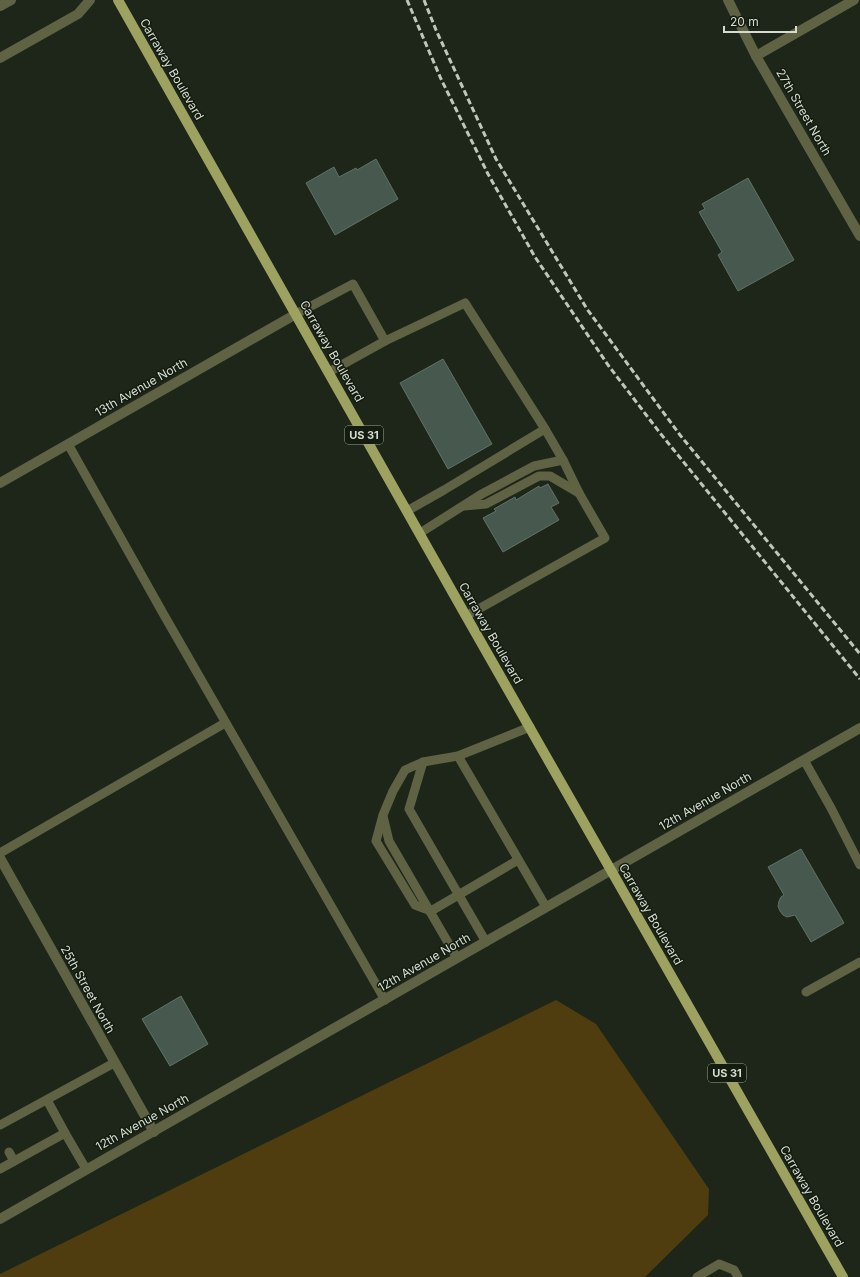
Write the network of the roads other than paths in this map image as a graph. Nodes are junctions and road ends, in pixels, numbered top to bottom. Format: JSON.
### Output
{"nodes":[{"id":1,"x":11,"y":0,"type":"edge"},
{"id":2,"x":90,"y":0,"type":"edge"},
{"id":3,"x":118,"y":0,"type":"edge"},
{"id":4,"x":728,"y":0,"type":"edge"},
{"id":5,"x":854,"y":0,"type":"edge"},
{"id":6,"x":0,"y":6,"type":"edge"},
{"id":7,"x":756,"y":56,"type":"junction"},
{"id":8,"x":0,"y":58,"type":"edge"},
{"id":9,"x":860,"y":236,"type":"edge"},
{"id":10,"x":296,"y":314,"type":"junction"},
{"id":11,"x":385,"y":342,"type":"junction"},
{"id":12,"x":329,"y":372,"type":"junction"},
{"id":13,"x":545,"y":429,"type":"junction"},
{"id":14,"x":68,"y":444,"type":"junction"},
{"id":15,"x":563,"y":460,"type":"junction"},
{"id":16,"x":0,"y":483,"type":"edge"},
{"id":17,"x":579,"y":493,"type":"junction"},
{"id":18,"x":462,"y":506,"type":"junction"},
{"id":19,"x":407,"y":511,"type":"junction"},
{"id":20,"x":420,"y":533,"type":"junction"},
{"id":21,"x":466,"y":616,"type":"junction"},
{"id":22,"x":225,"y":723,"type":"junction"},
{"id":23,"x":530,"y":727,"type":"junction"},
{"id":24,"x":860,"y":728,"type":"edge"},
{"id":25,"x":458,"y":756,"type":"junction"},
{"id":26,"x":804,"y":760,"type":"junction"},
{"id":27,"x":423,"y":762,"type":"junction"},
{"id":28,"x":0,"y":853,"type":"edge"},
{"id":29,"x":0,"y":858,"type":"edge"},
{"id":30,"x":518,"y":860,"type":"junction"},
{"id":31,"x":860,"y":865,"type":"edge"},
{"id":32,"x":611,"y":870,"type":"junction"},
{"id":33,"x":458,"y":896,"type":"junction"},
{"id":34,"x":546,"y":907,"type":"junction"},
{"id":35,"x":431,"y":912,"type":"junction"},
{"id":36,"x":486,"y":942,"type":"junction"},
{"id":37,"x":457,"y":958,"type":"junction"},
{"id":38,"x":860,"y":962,"type":"edge"},
{"id":39,"x":806,"y":992,"type":"dead end"},
{"id":40,"x":385,"y":1000,"type":"junction"},
{"id":41,"x":114,"y":1063,"type":"junction"},
{"id":42,"x":47,"y":1100,"type":"junction"},
{"id":43,"x":6,"y":1121,"type":"edge"},
{"id":44,"x":154,"y":1132,"type":"junction"},
{"id":45,"x":65,"y":1133,"type":"junction"},
{"id":46,"x":25,"y":1144,"type":"dead end"},
{"id":47,"x":9,"y":1152,"type":"dead end"},
{"id":48,"x":30,"y":1152,"type":"junction"},
{"id":49,"x":14,"y":1161,"type":"junction"},
{"id":50,"x":0,"y":1169,"type":"edge"},
{"id":51,"x":86,"y":1169,"type":"junction"},
{"id":52,"x":0,"y":1218,"type":"edge"},
{"id":53,"x":697,"y":1277,"type":"edge"},
{"id":54,"x":738,"y":1277,"type":"edge"},
{"id":55,"x":843,"y":1277,"type":"edge"}],
"edges":[{"from":1,"to":6,"type":"street"},
{"from":2,"to":8,"type":"street"},
{"from":3,"to":10,"type":"main road","name":"Carraway Boulevard","number":"US 31"},
{"from":4,"to":7,"type":"street","name":"27th Street North"},
{"from":5,"to":7,"type":"street"},
{"from":7,"to":9,"type":"street","name":"27th Street North"},
{"from":10,"to":11,"type":"lane"},
{"from":10,"to":12,"type":"main road","name":"Carraway Boulevard","number":"US 31"},
{"from":10,"to":14,"type":"street","name":"13th Avenue North"},
{"from":11,"to":12,"type":"lane"},
{"from":11,"to":13,"type":"lane"},
{"from":12,"to":19,"type":"main road","name":"Carraway Boulevard","number":"US 31"},
{"from":13,"to":15,"type":"lane"},
{"from":13,"to":19,"type":"lane"},
{"from":14,"to":16,"type":"street","name":"13th Avenue North"},
{"from":14,"to":22,"type":"lane"},
{"from":15,"to":17,"type":"lane"},
{"from":15,"to":18,"type":"lane"},
{"from":17,"to":18,"type":"lane"},
{"from":17,"to":21,"type":"lane"},
{"from":18,"to":20,"type":"lane"},
{"from":19,"to":20,"type":"main road","name":"Carraway Boulevard","number":"US 31"},
{"from":20,"to":21,"type":"main road","name":"Carraway Boulevard","number":"US 31"},
{"from":21,"to":23,"type":"main road","name":"Carraway Boulevard","number":"US 31"},
{"from":22,"to":28,"type":"lane"},
{"from":22,"to":40,"type":"lane"},
{"from":23,"to":25,"type":"lane"},
{"from":23,"to":32,"type":"main road","name":"Carraway Boulevard","number":"US 31"},
{"from":24,"to":26,"type":"street","name":"12th Avenue North"},
{"from":25,"to":27,"type":"lane"},
{"from":25,"to":30,"type":"lane"},
{"from":26,"to":31,"type":"lane"},
{"from":26,"to":32,"type":"street","name":"12th Avenue North"},
{"from":27,"to":33,"type":"lane"},
{"from":27,"to":35,"type":"lane"},
{"from":29,"to":41,"type":"street","name":"25th Street North"},
{"from":30,"to":33,"type":"lane"},
{"from":30,"to":34,"type":"lane"},
{"from":32,"to":34,"type":"street","name":"12th Avenue North"},
{"from":32,"to":55,"type":"main road","name":"Carraway Boulevard","number":"US 31"},
{"from":33,"to":35,"type":"lane"},
{"from":33,"to":36,"type":"lane"},
{"from":34,"to":36,"type":"street","name":"12th Avenue North"},
{"from":35,"to":37,"type":"lane"},
{"from":36,"to":37,"type":"street","name":"12th Avenue North"},
{"from":37,"to":40,"type":"street","name":"12th Avenue North"},
{"from":38,"to":39,"type":"lane"},
{"from":40,"to":44,"type":"street","name":"12th Avenue North"},
{"from":41,"to":42,"type":"lane"},
{"from":41,"to":44,"type":"street","name":"25th Street North"},
{"from":42,"to":43,"type":"lane"},
{"from":42,"to":45,"type":"lane"},
{"from":44,"to":51,"type":"street","name":"12th Avenue North"},
{"from":45,"to":48,"type":"lane"},
{"from":45,"to":51,"type":"lane"},
{"from":46,"to":48,"type":"lane"},
{"from":47,"to":49,"type":"lane"},
{"from":48,"to":49,"type":"lane"},
{"from":49,"to":50,"type":"lane"},
{"from":51,"to":52,"type":"street","name":"12th Avenue North"},
{"from":53,"to":54,"type":"lane"}]}
